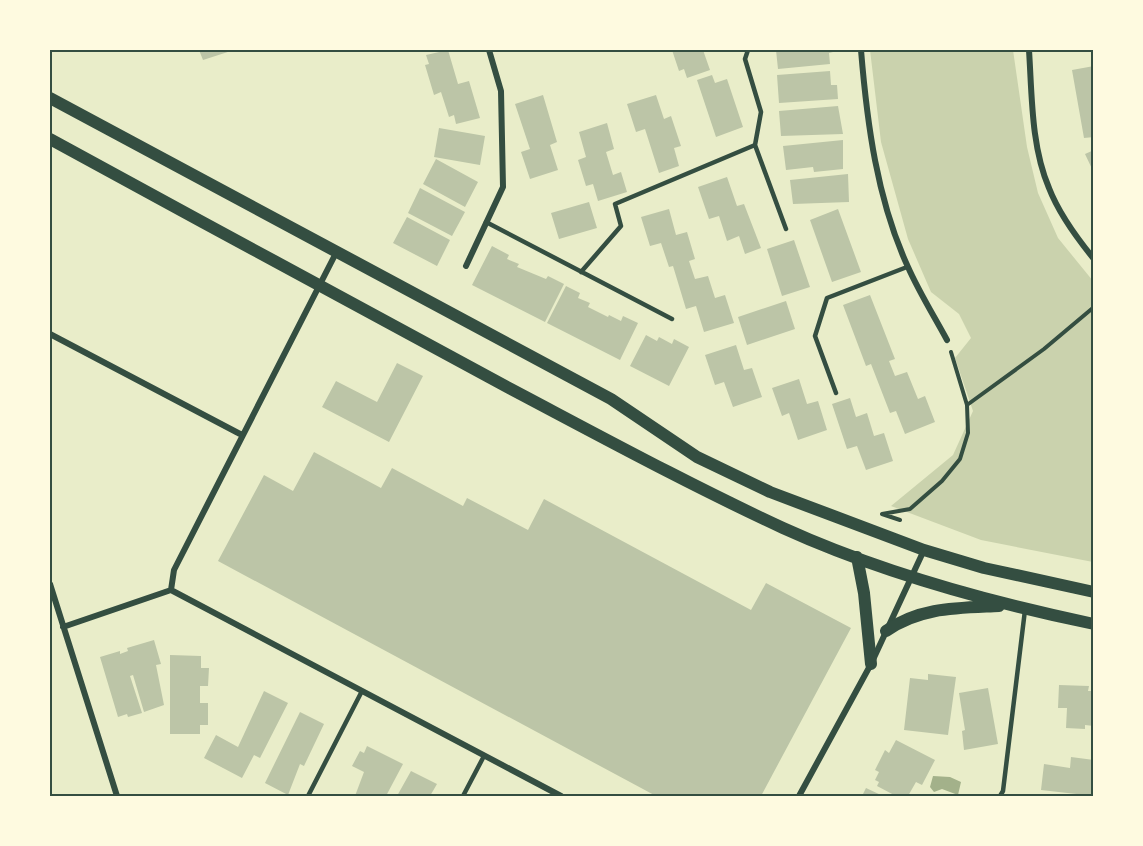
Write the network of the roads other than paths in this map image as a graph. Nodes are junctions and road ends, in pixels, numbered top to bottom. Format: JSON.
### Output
{"nodes":[{"id":1,"x":489,"y":50,"type":"edge"},
{"id":2,"x":748,"y":50,"type":"edge"},
{"id":3,"x":861,"y":50,"type":"edge"},
{"id":4,"x":1029,"y":50,"type":"edge"},
{"id":5,"x":50,"y":98,"type":"edge"},
{"id":6,"x":50,"y":139,"type":"edge"},
{"id":7,"x":755,"y":145,"type":"junction"},
{"id":8,"x":486,"y":222,"type":"junction"},
{"id":9,"x":786,"y":229,"type":"dead end"},
{"id":10,"x":336,"y":253,"type":"junction"},
{"id":11,"x":1094,"y":259,"type":"edge"},
{"id":12,"x":466,"y":266,"type":"dead end"},
{"id":13,"x":907,"y":267,"type":"junction"},
{"id":14,"x":581,"y":272,"type":"junction"},
{"id":15,"x":319,"y":285,"type":"junction"},
{"id":16,"x":672,"y":319,"type":"dead end"},
{"id":17,"x":50,"y":334,"type":"edge"},
{"id":18,"x":947,"y":340,"type":"road end"},
{"id":19,"x":836,"y":393,"type":"dead end"},
{"id":20,"x":242,"y":435,"type":"junction"},
{"id":21,"x":924,"y":550,"type":"junction"},
{"id":22,"x":857,"y":557,"type":"junction"},
{"id":23,"x":911,"y":577,"type":"junction"},
{"id":24,"x":50,"y":584,"type":"edge"},
{"id":25,"x":171,"y":590,"type":"junction"},
{"id":26,"x":1094,"y":592,"type":"edge"},
{"id":27,"x":1009,"y":606,"type":"junction"},
{"id":28,"x":1025,"y":610,"type":"junction"},
{"id":29,"x":1094,"y":624,"type":"edge"},
{"id":30,"x":63,"y":627,"type":"junction"},
{"id":31,"x":885,"y":631,"type":"junction"},
{"id":32,"x":870,"y":664,"type":"junction"},
{"id":33,"x":362,"y":691,"type":"junction"},
{"id":34,"x":484,"y":756,"type":"junction"},
{"id":35,"x":117,"y":796,"type":"edge"},
{"id":36,"x":308,"y":796,"type":"edge"},
{"id":37,"x":463,"y":796,"type":"edge"},
{"id":38,"x":561,"y":796,"type":"edge"},
{"id":39,"x":799,"y":796,"type":"edge"},
{"id":40,"x":1000,"y":796,"type":"edge"}],
"edges":[{"from":1,"to":8,"type":"street"},
{"from":2,"to":7,"type":"lane"},
{"from":3,"to":13,"type":"street"},
{"from":4,"to":11,"type":"street"},
{"from":5,"to":10,"type":"main road"},
{"from":6,"to":15,"type":"main road"},
{"from":7,"to":9,"type":"lane"},
{"from":7,"to":14,"type":"lane"},
{"from":8,"to":12,"type":"street"},
{"from":8,"to":14,"type":"lane"},
{"from":10,"to":15,"type":"street"},
{"from":10,"to":21,"type":"main road"},
{"from":13,"to":18,"type":"street"},
{"from":13,"to":19,"type":"lane"},
{"from":14,"to":16,"type":"lane"},
{"from":15,"to":20,"type":"street"},
{"from":15,"to":22,"type":"main road"},
{"from":17,"to":20,"type":"street"},
{"from":20,"to":25,"type":"street"},
{"from":21,"to":23,"type":"street"},
{"from":21,"to":26,"type":"main road"},
{"from":22,"to":23,"type":"main road"},
{"from":22,"to":32,"type":"main road"},
{"from":23,"to":27,"type":"main road"},
{"from":23,"to":31,"type":"street"},
{"from":24,"to":30,"type":"street"},
{"from":25,"to":30,"type":"street"},
{"from":25,"to":33,"type":"street"},
{"from":27,"to":28,"type":"main road"},
{"from":27,"to":31,"type":"main road"},
{"from":28,"to":29,"type":"main road"},
{"from":28,"to":40,"type":"lane"},
{"from":30,"to":35,"type":"street"},
{"from":31,"to":32,"type":"street"},
{"from":32,"to":39,"type":"street"},
{"from":33,"to":34,"type":"street"},
{"from":33,"to":36,"type":"lane"},
{"from":34,"to":37,"type":"lane"},
{"from":34,"to":38,"type":"street"}]}
